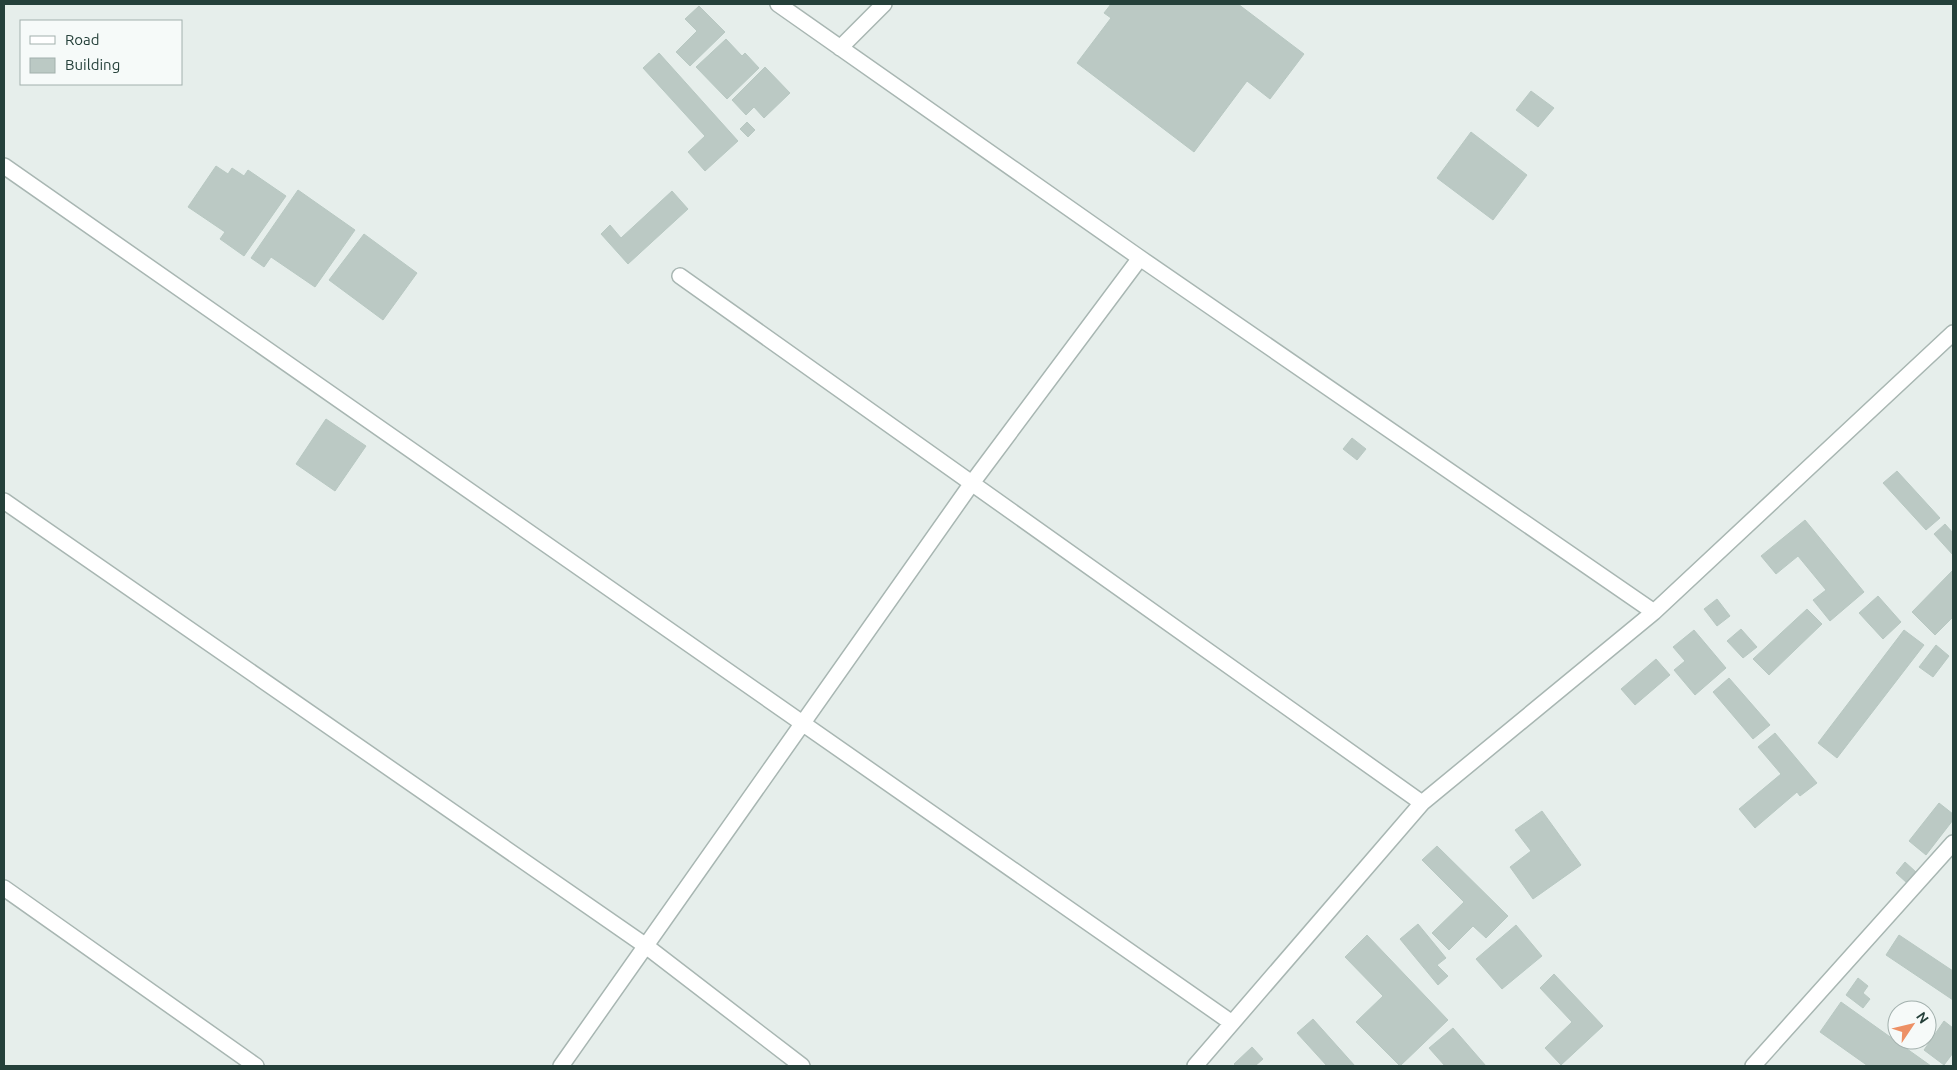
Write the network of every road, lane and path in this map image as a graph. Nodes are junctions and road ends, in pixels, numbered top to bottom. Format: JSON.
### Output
{"nodes":[{"id":1,"x":778,"y":4,"type":"edge"},
{"id":2,"x":884,"y":4,"type":"edge"},
{"id":3,"x":840,"y":48,"type":"junction"},
{"id":4,"x":4,"y":166,"type":"edge"},
{"id":5,"x":1140,"y":258,"type":"junction"},
{"id":6,"x":680,"y":276,"type":"dead end"},
{"id":7,"x":1953,"y":333,"type":"edge"},
{"id":8,"x":972,"y":483,"type":"junction"},
{"id":9,"x":4,"y":501,"type":"edge"},
{"id":10,"x":1654,"y":612,"type":"junction"},
{"id":11,"x":802,"y":724,"type":"junction"},
{"id":12,"x":1422,"y":802,"type":"junction"},
{"id":13,"x":1953,"y":843,"type":"edge"},
{"id":14,"x":4,"y":888,"type":"edge"},
{"id":15,"x":646,"y":946,"type":"junction"},
{"id":16,"x":1232,"y":1023,"type":"junction"},
{"id":17,"x":256,"y":1066,"type":"edge"},
{"id":18,"x":561,"y":1066,"type":"edge"},
{"id":19,"x":802,"y":1066,"type":"edge"},
{"id":20,"x":1195,"y":1066,"type":"edge"},
{"id":21,"x":1754,"y":1066,"type":"edge"}],
"edges":[{"from":1,"to":3,"type":"street"},
{"from":2,"to":3,"type":"street"},
{"from":3,"to":5,"type":"street"},
{"from":4,"to":11,"type":"street"},
{"from":5,"to":8,"type":"street"},
{"from":5,"to":10,"type":"street"},
{"from":6,"to":8,"type":"street"},
{"from":7,"to":10,"type":"street"},
{"from":8,"to":11,"type":"street"},
{"from":8,"to":12,"type":"street"},
{"from":9,"to":15,"type":"street"},
{"from":10,"to":12,"type":"street"},
{"from":11,"to":15,"type":"street"},
{"from":11,"to":16,"type":"street"},
{"from":12,"to":16,"type":"street"},
{"from":13,"to":21,"type":"street"},
{"from":14,"to":17,"type":"street"},
{"from":15,"to":18,"type":"street"},
{"from":15,"to":19,"type":"street"},
{"from":16,"to":20,"type":"street"}]}
